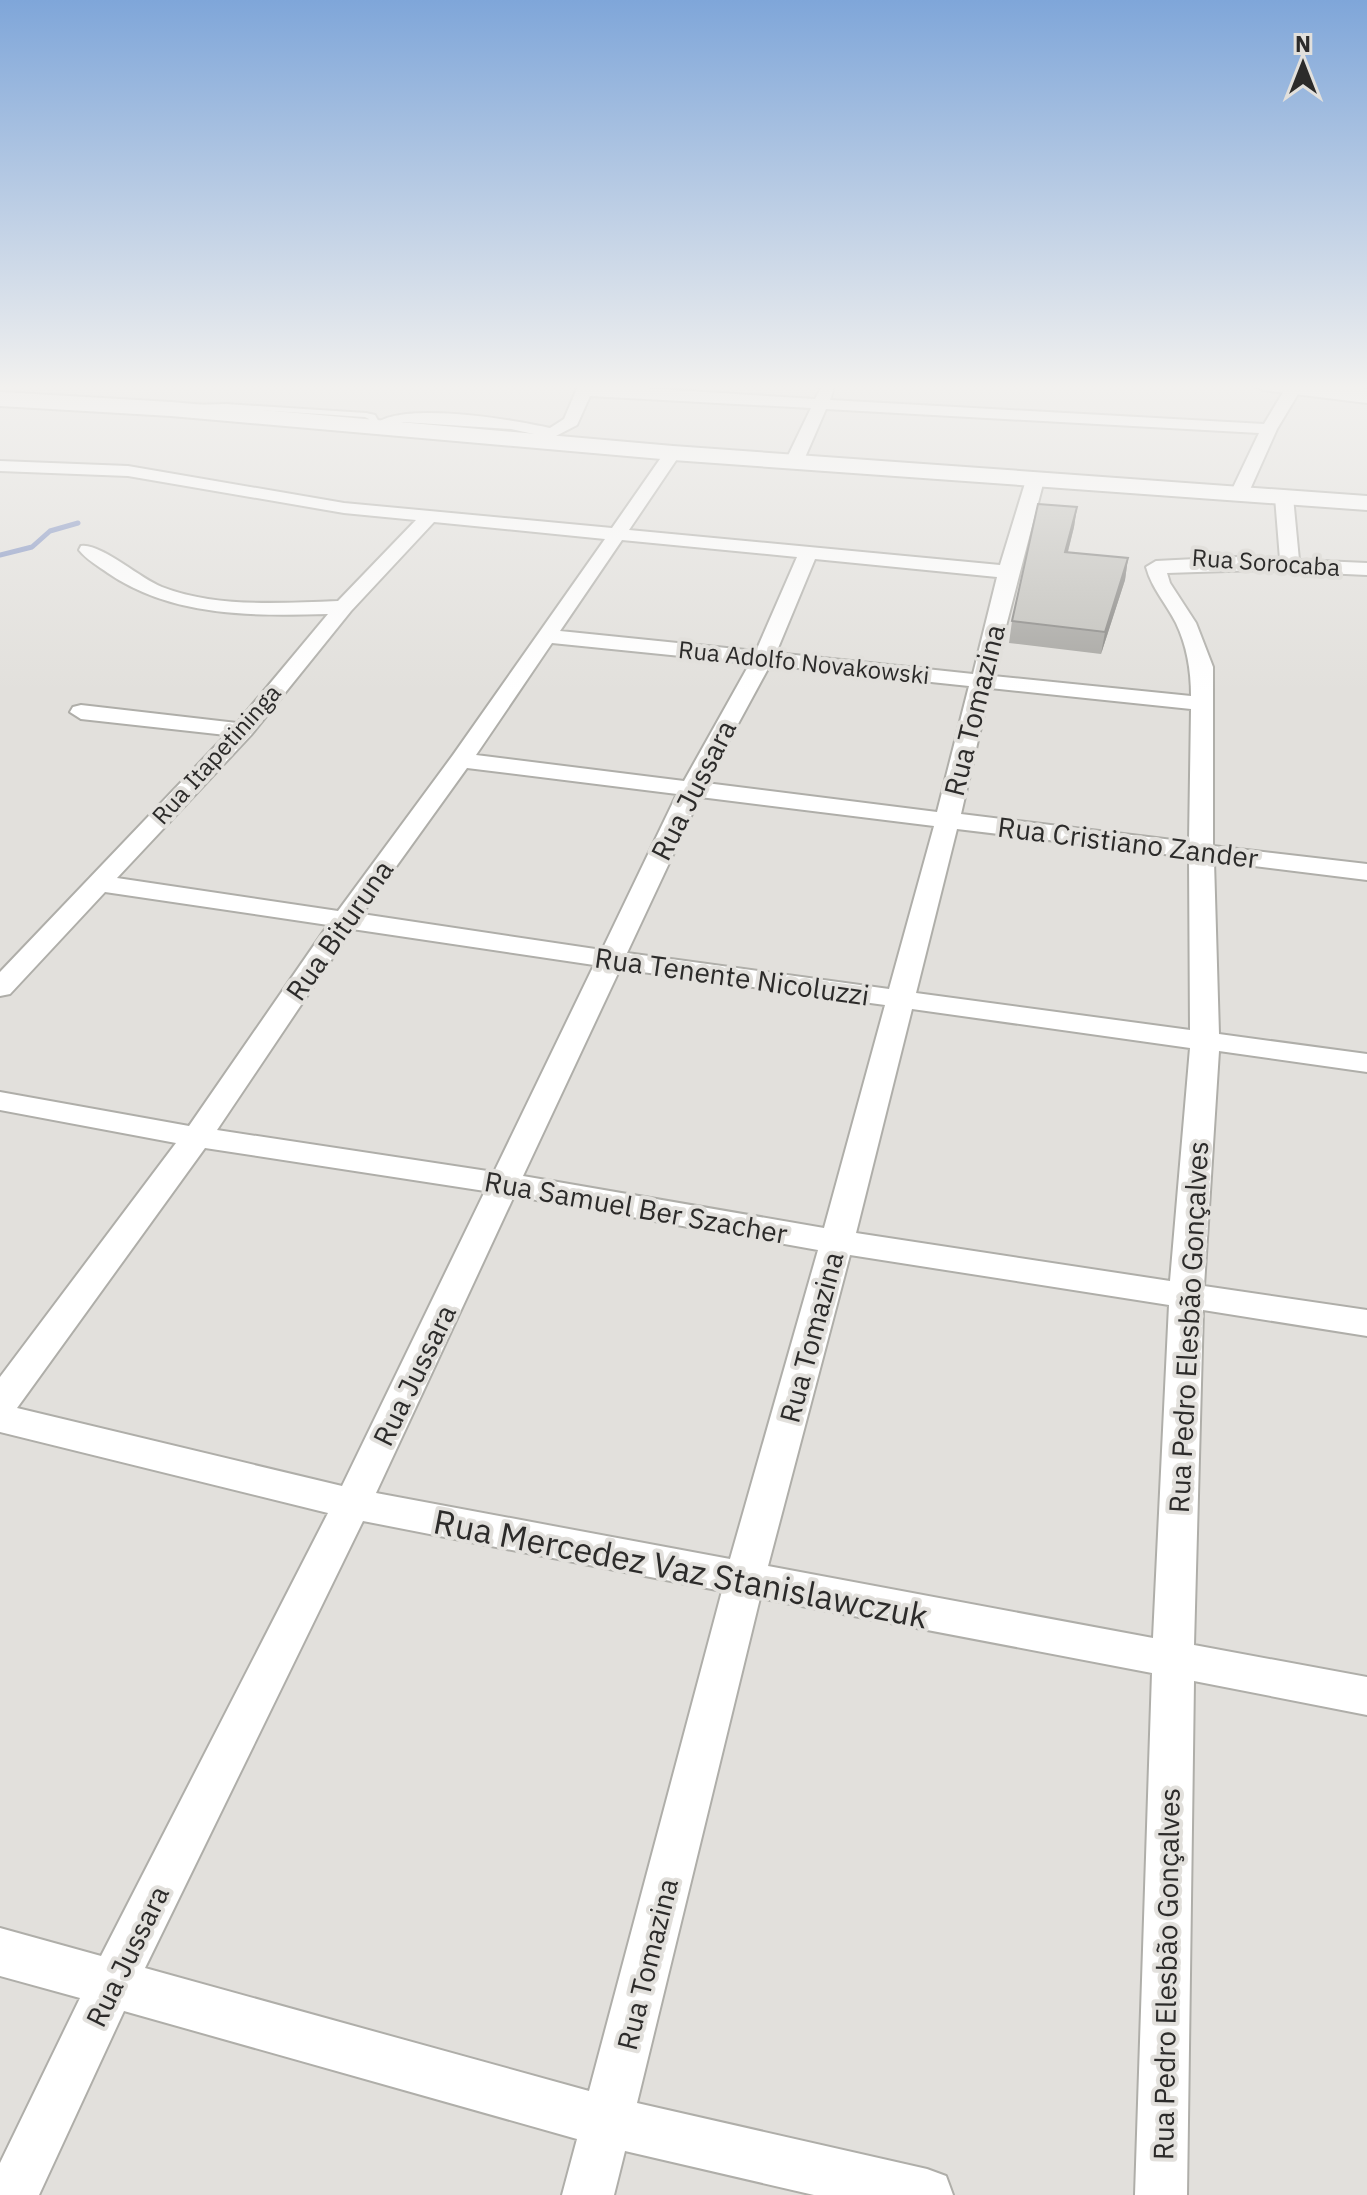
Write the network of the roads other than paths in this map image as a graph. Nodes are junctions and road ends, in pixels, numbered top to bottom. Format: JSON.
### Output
{"nodes":[{"id":1,"x":221,"y":486,"type":"edge"},
{"id":2,"x":651,"y":486,"type":"edge"},
{"id":3,"x":1033,"y":486,"type":"edge"},
{"id":4,"x":1129,"y":486,"type":"edge"},
{"id":5,"x":1242,"y":486,"type":"edge"},
{"id":6,"x":1239,"y":494,"type":"junction"},
{"id":7,"x":1284,"y":497,"type":"junction"},
{"id":8,"x":1367,"y":503,"type":"edge"},
{"id":9,"x":429,"y":517,"type":"junction"},
{"id":10,"x":619,"y":536,"type":"junction"},
{"id":11,"x":88,"y":550,"type":"dead end"},
{"id":12,"x":809,"y":552,"type":"junction"},
{"id":13,"x":1165,"y":555,"type":"dead end"},
{"id":14,"x":1254,"y":565,"type":"junction"},
{"id":15,"x":1290,"y":565,"type":"junction"},
{"id":16,"x":1367,"y":569,"type":"edge"},
{"id":17,"x":1008,"y":572,"type":"junction"},
{"id":18,"x":344,"y":607,"type":"junction"},
{"id":19,"x":548,"y":636,"type":"junction"},
{"id":20,"x":764,"y":657,"type":"junction"},
{"id":21,"x":981,"y":681,"type":"junction"},
{"id":22,"x":1204,"y":704,"type":"junction"},
{"id":23,"x":81,"y":712,"type":"dead end"},
{"id":24,"x":243,"y":730,"type":"junction"},
{"id":25,"x":461,"y":760,"type":"junction"},
{"id":26,"x":692,"y":788,"type":"junction"},
{"id":27,"x":948,"y":818,"type":"junction"},
{"id":28,"x":1201,"y":852,"type":"junction"},
{"id":29,"x":1367,"y":872,"type":"edge"},
{"id":30,"x":98,"y":883,"type":"junction"},
{"id":31,"x":344,"y":921,"type":"junction"},
{"id":32,"x":609,"y":959,"type":"junction"},
{"id":33,"x":0,"y":988,"type":"edge"},
{"id":34,"x":901,"y":1000,"type":"junction"},
{"id":35,"x":1205,"y":1041,"type":"junction"},
{"id":36,"x":1367,"y":1063,"type":"edge"},
{"id":37,"x":0,"y":1101,"type":"edge"},
{"id":38,"x":197,"y":1137,"type":"junction"},
{"id":39,"x":506,"y":1184,"type":"junction"},
{"id":40,"x":837,"y":1242,"type":"junction"},
{"id":41,"x":1186,"y":1297,"type":"junction"},
{"id":42,"x":1367,"y":1323,"type":"edge"},
{"id":43,"x":0,"y":1404,"type":"edge"},
{"id":44,"x":0,"y":1418,"type":"edge"},
{"id":45,"x":352,"y":1504,"type":"junction"},
{"id":46,"x":744,"y":1581,"type":"junction"},
{"id":47,"x":1173,"y":1661,"type":"junction"},
{"id":48,"x":1367,"y":1696,"type":"edge"},
{"id":49,"x":0,"y":1952,"type":"edge"},
{"id":50,"x":112,"y":1984,"type":"junction"},
{"id":51,"x":608,"y":2122,"type":"junction"},
{"id":52,"x":12,"y":2195,"type":"edge"},
{"id":53,"x":588,"y":2195,"type":"edge"},
{"id":54,"x":927,"y":2195,"type":"edge"},
{"id":55,"x":1161,"y":2195,"type":"edge"}],
"edges":[{"from":1,"to":9,"type":"street"},
{"from":2,"to":10,"type":"street","name":"Rua Bituruna"},
{"from":3,"to":17,"type":"street","name":"Rua Tomazina"},
{"from":4,"to":6,"type":"main road"},
{"from":5,"to":6,"type":"street"},
{"from":6,"to":7,"type":"main road"},
{"from":7,"to":8,"type":"main road"},
{"from":7,"to":15,"type":"street"},
{"from":9,"to":10,"type":"street"},
{"from":9,"to":18,"type":"street","name":"Rua Itapetininga"},
{"from":10,"to":12,"type":"street"},
{"from":10,"to":19,"type":"street","name":"Rua Bituruna"},
{"from":11,"to":18,"type":"street"},
{"from":12,"to":17,"type":"street"},
{"from":12,"to":20,"type":"street","name":"Rua Jussara"},
{"from":13,"to":14,"type":"street","name":"Rua Sorocaba"},
{"from":14,"to":15,"type":"street","name":"Rua Sorocaba"},
{"from":14,"to":22,"type":"street","name":"Rua Pedro Elesbão Gonçalves"},
{"from":15,"to":16,"type":"street","name":"Rua Sorocaba"},
{"from":17,"to":21,"type":"street","name":"Rua Tomazina"},
{"from":18,"to":24,"type":"street","name":"Rua Itapetininga"},
{"from":19,"to":20,"type":"street","name":"Rua Adolfo Novakowski"},
{"from":19,"to":25,"type":"street","name":"Rua Bituruna"},
{"from":20,"to":21,"type":"street","name":"Rua Adolfo Novakowski"},
{"from":20,"to":26,"type":"street","name":"Rua Jussara"},
{"from":21,"to":22,"type":"street","name":"Rua Adolfo Novakowski"},
{"from":21,"to":27,"type":"street","name":"Rua Tomazina"},
{"from":22,"to":28,"type":"street","name":"Rua Pedro Elesbão Gonçalves"},
{"from":23,"to":24,"type":"street"},
{"from":24,"to":30,"type":"street","name":"Rua Itapetininga"},
{"from":25,"to":26,"type":"street","name":"Rua Cristiano Zander"},
{"from":25,"to":31,"type":"street","name":"Rua Bituruna"},
{"from":26,"to":27,"type":"street","name":"Rua Cristiano Zander"},
{"from":26,"to":32,"type":"street","name":"Rua Jussara"},
{"from":27,"to":28,"type":"street","name":"Rua Cristiano Zander"},
{"from":27,"to":34,"type":"street","name":"Rua Tomazina"},
{"from":28,"to":29,"type":"street","name":"Rua Cristiano Zander"},
{"from":28,"to":35,"type":"street","name":"Rua Pedro Elesbão Gonçalves"},
{"from":30,"to":31,"type":"street","name":"Rua Tenente Nicoluzzi"},
{"from":30,"to":33,"type":"street","name":"Rua Itapetininga"},
{"from":31,"to":32,"type":"street","name":"Rua Tenente Nicoluzzi"},
{"from":31,"to":38,"type":"street","name":"Rua Bituruna"},
{"from":32,"to":34,"type":"street","name":"Rua Tenente Nicoluzzi"},
{"from":32,"to":39,"type":"street","name":"Rua Jussara"},
{"from":34,"to":35,"type":"street","name":"Rua Tenente Nicoluzzi"},
{"from":34,"to":40,"type":"street","name":"Rua Tomazina"},
{"from":35,"to":36,"type":"street","name":"Rua Tenente Nicoluzzi"},
{"from":35,"to":41,"type":"street","name":"Rua Pedro Elesbão Gonçalves"},
{"from":37,"to":38,"type":"street","name":"Rua Samuel Ber Szacher"},
{"from":38,"to":39,"type":"street","name":"Rua Samuel Ber Szacher"},
{"from":38,"to":43,"type":"street","name":"Rua Bituruna"},
{"from":39,"to":40,"type":"street","name":"Rua Samuel Ber Szacher"},
{"from":39,"to":45,"type":"street","name":"Rua Jussara"},
{"from":40,"to":41,"type":"street","name":"Rua Samuel Ber Szacher"},
{"from":40,"to":46,"type":"street","name":"Rua Tomazina"},
{"from":41,"to":42,"type":"street","name":"Rua Samuel Ber Szacher"},
{"from":41,"to":47,"type":"street","name":"Rua Pedro Elesbão Gonçalves"},
{"from":44,"to":45,"type":"street","name":"Rua Mercedez Vaz Stanislawczuk"},
{"from":45,"to":46,"type":"street","name":"Rua Mercedez Vaz Stanislawczuk"},
{"from":45,"to":50,"type":"street","name":"Rua Jussara"},
{"from":46,"to":47,"type":"street","name":"Rua Mercedez Vaz Stanislawczuk"},
{"from":46,"to":51,"type":"street","name":"Rua Tomazina"},
{"from":47,"to":48,"type":"street","name":"Rua Mercedez Vaz Stanislawczuk"},
{"from":47,"to":55,"type":"street","name":"Rua Pedro Elesbão Gonçalves"},
{"from":49,"to":50,"type":"street"},
{"from":50,"to":51,"type":"street"},
{"from":50,"to":52,"type":"street","name":"Rua Jussara"},
{"from":51,"to":53,"type":"street","name":"Rua Tomazina"},
{"from":51,"to":54,"type":"street"}]}
